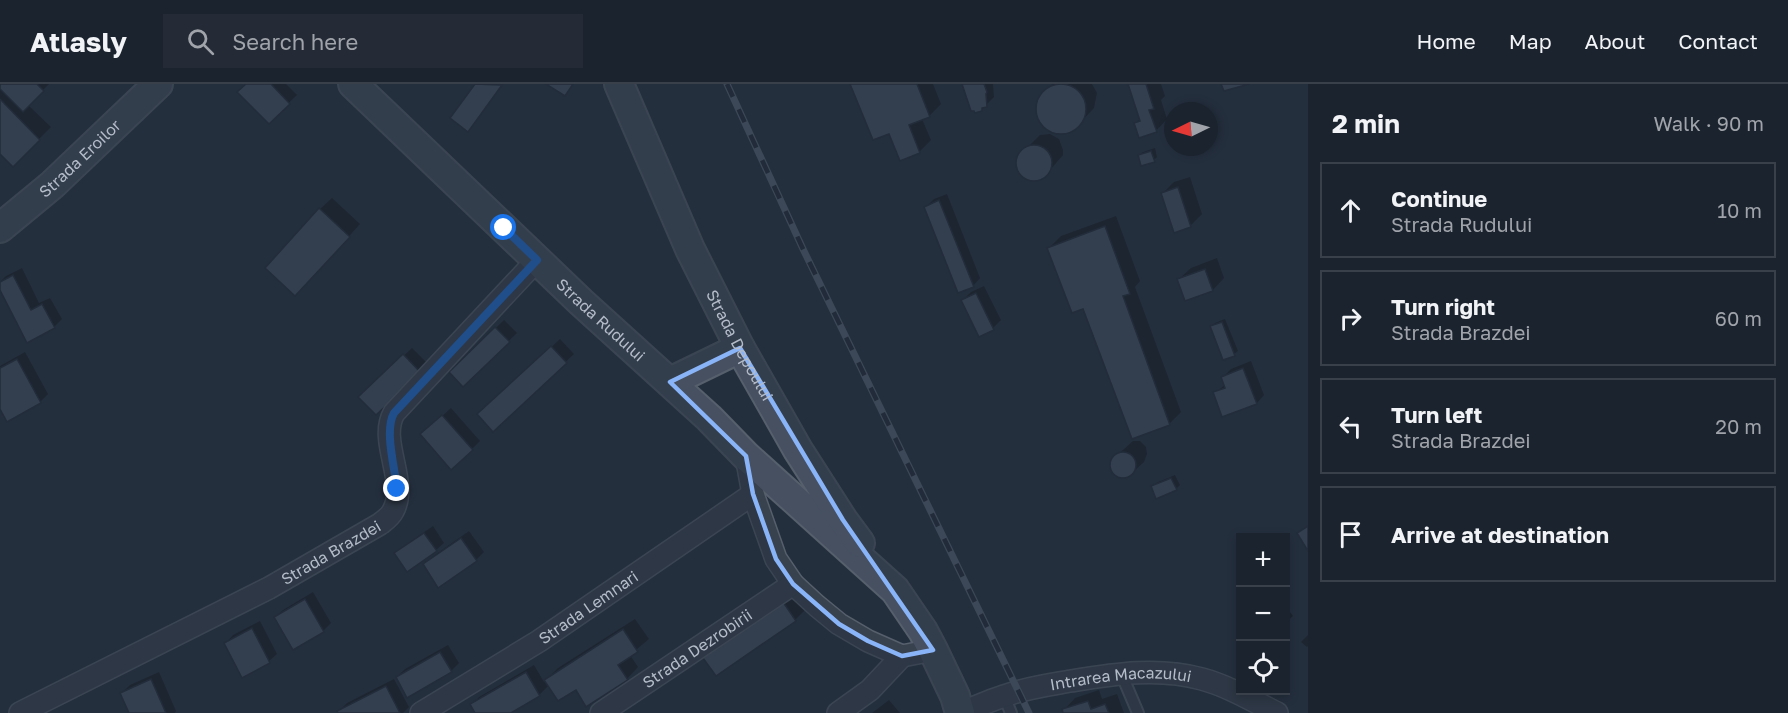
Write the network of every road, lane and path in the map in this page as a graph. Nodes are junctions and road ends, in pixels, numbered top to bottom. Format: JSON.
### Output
{"nodes":[{"id":1,"x":158,"y":84,"type":"edge"},
{"id":2,"x":353,"y":84,"type":"edge"},
{"id":3,"x":619,"y":84,"type":"edge"},
{"id":4,"x":0,"y":228,"type":"edge"},
{"id":5,"x":537,"y":260,"type":"junction"},
{"id":6,"x":740,"y":348,"type":"junction"},
{"id":7,"x":670,"y":382,"type":"junction"},
{"id":8,"x":746,"y":456,"type":"junction"},
{"id":9,"x":753,"y":495,"type":"junction"},
{"id":10,"x":793,"y":584,"type":"junction"},
{"id":11,"x":894,"y":590,"type":"junction"},
{"id":12,"x":933,"y":650,"type":"junction"},
{"id":13,"x":902,"y":656,"type":"junction"},
{"id":14,"x":1120,"y":673,"type":"junction"},
{"id":15,"x":1007,"y":704,"type":"edge"},
{"id":16,"x":20,"y":713,"type":"edge"},
{"id":17,"x":421,"y":713,"type":"edge"},
{"id":18,"x":601,"y":713,"type":"edge"},
{"id":19,"x":838,"y":713,"type":"edge"},
{"id":20,"x":961,"y":713,"type":"edge"},
{"id":21,"x":1138,"y":713,"type":"edge"},
{"id":22,"x":1277,"y":713,"type":"edge"}],
"edges":[{"from":1,"to":4,"type":"main road","name":"Strada Eroilor"},
{"from":2,"to":5,"type":"main road","name":"Strada Rudului"},
{"from":3,"to":6,"type":"main road","name":"Strada Depoului"},
{"from":5,"to":7,"type":"main road","name":"Strada Rudului"},
{"from":5,"to":16,"type":"street","name":"Strada Brazdei"},
{"from":6,"to":7,"type":"main road"},
{"from":6,"to":11,"type":"main road","name":"Strada Depoului"},
{"from":7,"to":8,"type":"main road","name":"Strada Rudului"},
{"from":8,"to":9,"type":"street"},
{"from":8,"to":11,"type":"main road","name":"Strada Rudului"},
{"from":9,"to":10,"type":"street"},
{"from":9,"to":17,"type":"street","name":"Strada Lemnari"},
{"from":10,"to":13,"type":"street"},
{"from":10,"to":18,"type":"street","name":"Strada Dezrobirii"},
{"from":11,"to":12,"type":"main road","name":"Strada Rudului"},
{"from":12,"to":13,"type":"street"},
{"from":12,"to":20,"type":"main road","name":"Strada Rudului"},
{"from":13,"to":19,"type":"street"},
{"from":14,"to":15,"type":"street","name":"Intrarea Macazului"},
{"from":14,"to":21,"type":"lane"},
{"from":14,"to":22,"type":"street","name":"Intrarea Macazului"},
{"from":15,"to":20,"type":"street","name":"Intrarea Macazului"}]}
